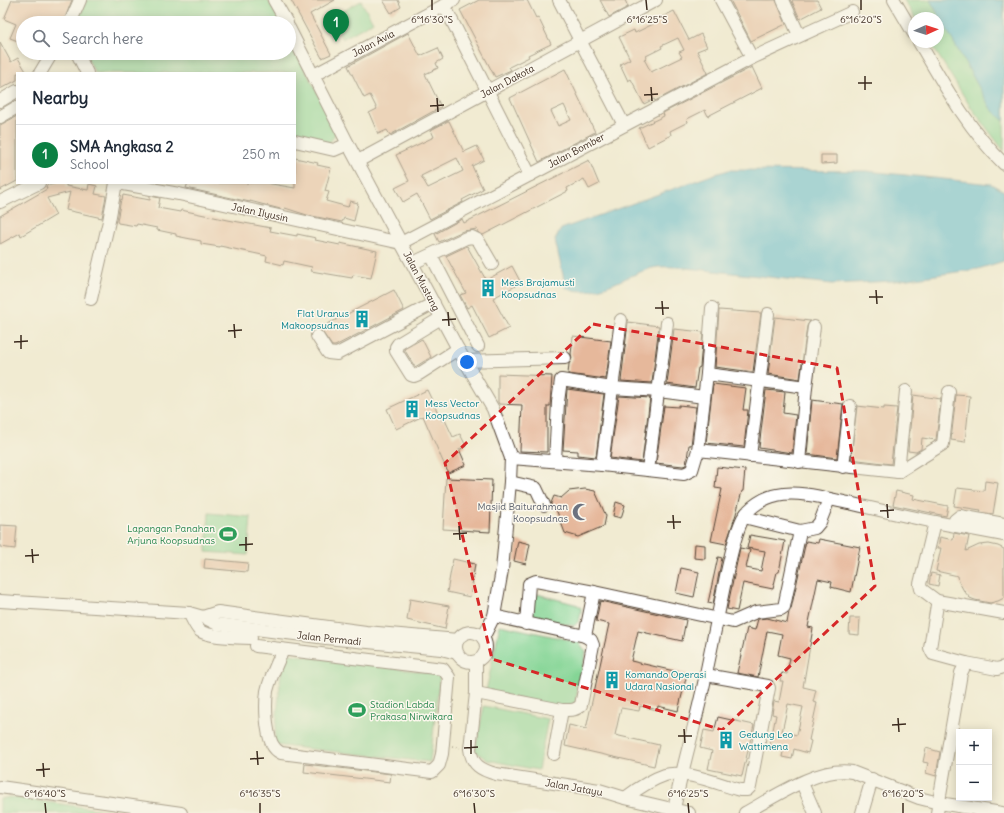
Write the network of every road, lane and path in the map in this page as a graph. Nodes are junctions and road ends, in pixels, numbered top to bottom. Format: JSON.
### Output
{"nodes":[{"id":1,"x":80,"y":0,"type":"edge"},
{"id":2,"x":274,"y":0,"type":"edge"},
{"id":3,"x":559,"y":0,"type":"edge"},
{"id":4,"x":656,"y":0,"type":"edge"},
{"id":5,"x":721,"y":0,"type":"edge"},
{"id":6,"x":783,"y":0,"type":"edge"},
{"id":7,"x":894,"y":0,"type":"edge"},
{"id":8,"x":449,"y":2,"type":"edge"},
{"id":9,"x":852,"y":12,"type":"dead end"},
{"id":10,"x":73,"y":16,"type":"edge"},
{"id":11,"x":283,"y":16,"type":"edge"},
{"id":12,"x":908,"y":24,"type":"edge"},
{"id":13,"x":799,"y":35,"type":"junction"},
{"id":14,"x":296,"y":41,"type":"edge"},
{"id":15,"x":581,"y":41,"type":"junction"},
{"id":16,"x":923,"y":48,"type":"edge"},
{"id":17,"x":752,"y":58,"type":"junction"},
{"id":18,"x":48,"y":60,"type":"edge"},
{"id":19,"x":80,"y":60,"type":"edge"},
{"id":20,"x":41,"y":72,"type":"edge"},
{"id":21,"x":86,"y":72,"type":"edge"},
{"id":22,"x":314,"y":75,"type":"junction"},
{"id":23,"x":16,"y":92,"type":"edge"},
{"id":24,"x":487,"y":92,"type":"junction"},
{"id":25,"x":0,"y":101,"type":"edge"},
{"id":26,"x":16,"y":108,"type":"edge"},
{"id":27,"x":0,"y":117,"type":"edge"},
{"id":28,"x":624,"y":125,"type":"junction"},
{"id":29,"x":296,"y":141,"type":"edge"},
{"id":30,"x":348,"y":144,"type":"junction"},
{"id":31,"x":358,"y":162,"type":"junction"},
{"id":32,"x":1004,"y":164,"type":"edge"},
{"id":33,"x":530,"y":175,"type":"junction"},
{"id":34,"x":37,"y":184,"type":"edge"},
{"id":35,"x":117,"y":184,"type":"edge"},
{"id":36,"x":128,"y":184,"type":"edge"},
{"id":37,"x":180,"y":189,"type":"edge"},
{"id":38,"x":0,"y":202,"type":"edge"},
{"id":39,"x":401,"y":243,"type":"junction"},
{"id":40,"x":431,"y":255,"type":"junction"},
{"id":41,"x":413,"y":263,"type":"junction"},
{"id":42,"x":492,"y":264,"type":"dead end"},
{"id":43,"x":91,"y":299,"type":"dead end"},
{"id":44,"x":434,"y":303,"type":"junction"},
{"id":45,"x":712,"y":308,"type":"dead end"},
{"id":46,"x":768,"y":314,"type":"dead end"},
{"id":47,"x":441,"y":318,"type":"junction"},
{"id":48,"x":621,"y":320,"type":"dead end"},
{"id":49,"x":667,"y":323,"type":"dead end"},
{"id":50,"x":814,"y":327,"type":"dead end"},
{"id":51,"x":317,"y":336,"type":"dead end"},
{"id":52,"x":478,"y":346,"type":"dead end"},
{"id":53,"x":458,"y":349,"type":"junction"},
{"id":54,"x":565,"y":358,"type":"dead end"},
{"id":55,"x":465,"y":361,"type":"junction"},
{"id":56,"x":706,"y":374,"type":"junction"},
{"id":57,"x":759,"y":381,"type":"junction"},
{"id":58,"x":806,"y":387,"type":"junction"},
{"id":59,"x":612,"y":388,"type":"junction"},
{"id":60,"x":659,"y":391,"type":"junction"},
{"id":61,"x":906,"y":391,"type":"dead end"},
{"id":62,"x":949,"y":392,"type":"dead end"},
{"id":63,"x":704,"y":397,"type":"junction"},
{"id":64,"x":850,"y":406,"type":"dead end"},
{"id":65,"x":698,"y":450,"type":"junction"},
{"id":66,"x":750,"y":456,"type":"junction"},
{"id":67,"x":511,"y":458,"type":"junction"},
{"id":68,"x":555,"y":461,"type":"junction"},
{"id":69,"x":799,"y":462,"type":"junction"},
{"id":70,"x":602,"y":465,"type":"junction"},
{"id":71,"x":843,"y":467,"type":"junction"},
{"id":72,"x":648,"y":470,"type":"junction"},
{"id":73,"x":898,"y":472,"type":"junction"},
{"id":74,"x":510,"y":482,"type":"junction"},
{"id":75,"x":829,"y":499,"type":"junction"},
{"id":76,"x":544,"y":505,"type":"dead end"},
{"id":77,"x":744,"y":517,"type":"junction"},
{"id":78,"x":935,"y":522,"type":"junction"},
{"id":79,"x":1004,"y":524,"type":"edge"},
{"id":80,"x":954,"y":525,"type":"junction"},
{"id":81,"x":800,"y":531,"type":"junction"},
{"id":82,"x":1004,"y":535,"type":"edge"},
{"id":83,"x":594,"y":592,"type":"junction"},
{"id":84,"x":936,"y":601,"type":"junction"},
{"id":85,"x":0,"y":602,"type":"edge"},
{"id":86,"x":189,"y":613,"type":"junction"},
{"id":87,"x":1004,"y":613,"type":"edge"},
{"id":88,"x":494,"y":616,"type":"junction"},
{"id":89,"x":203,"y":617,"type":"junction"},
{"id":90,"x":716,"y":620,"type":"junction"},
{"id":91,"x":526,"y":624,"type":"junction"},
{"id":92,"x":585,"y":636,"type":"junction"},
{"id":93,"x":483,"y":638,"type":"junction"},
{"id":94,"x":458,"y":640,"type":"junction"},
{"id":95,"x":283,"y":650,"type":"junction"},
{"id":96,"x":458,"y":653,"type":"junction"},
{"id":97,"x":476,"y":662,"type":"junction"},
{"id":98,"x":966,"y":663,"type":"junction"},
{"id":99,"x":1004,"y":667,"type":"edge"},
{"id":100,"x":706,"y":674,"type":"junction"},
{"id":101,"x":476,"y":693,"type":"junction"},
{"id":102,"x":562,"y":710,"type":"junction"},
{"id":103,"x":442,"y":745,"type":"junction"},
{"id":104,"x":470,"y":749,"type":"junction"},
{"id":105,"x":554,"y":754,"type":"dead end"},
{"id":106,"x":681,"y":773,"type":"junction"},
{"id":107,"x":872,"y":779,"type":"junction"},
{"id":108,"x":802,"y":783,"type":"junction"},
{"id":109,"x":0,"y":787,"type":"edge"},
{"id":110,"x":625,"y":798,"type":"junction"},
{"id":111,"x":938,"y":808,"type":"edge"},
{"id":112,"x":674,"y":809,"type":"junction"},
{"id":113,"x":181,"y":813,"type":"edge"},
{"id":114,"x":689,"y":813,"type":"edge"},
{"id":115,"x":745,"y":813,"type":"edge"},
{"id":116,"x":815,"y":813,"type":"edge"},
{"id":117,"x":862,"y":813,"type":"edge"},
{"id":118,"x":1002,"y":813,"type":"edge"}],
"edges":[{"from":1,"to":10,"type":"street"},
{"from":2,"to":11,"type":"street"},
{"from":3,"to":15,"type":"street"},
{"from":4,"to":15,"type":"street","name":"Jalan Dakota"},
{"from":5,"to":17,"type":"street"},
{"from":6,"to":13,"type":"street"},
{"from":7,"to":12,"type":"street"},
{"from":8,"to":22,"type":"street","name":"Jalan Avia"},
{"from":8,"to":24,"type":"street"},
{"from":9,"to":13,"type":"street","name":"Jalan Bomber"},
{"from":13,"to":17,"type":"street","name":"Jalan Bomber"},
{"from":14,"to":22,"type":"street","name":"Jalan Mustang"},
{"from":15,"to":24,"type":"street","name":"Jalan Dakota"},
{"from":15,"to":28,"type":"street"},
{"from":16,"to":32,"type":"street"},
{"from":17,"to":28,"type":"street","name":"Jalan Bomber"},
{"from":18,"to":20,"type":"street"},
{"from":19,"to":21,"type":"street"},
{"from":22,"to":30,"type":"street","name":"Jalan Mustang"},
{"from":23,"to":25,"type":"street"},
{"from":24,"to":31,"type":"street","name":"Jalan Dakota"},
{"from":24,"to":33,"type":"street"},
{"from":26,"to":27,"type":"street"},
{"from":28,"to":33,"type":"street","name":"Jalan Bomber"},
{"from":29,"to":30,"type":"street"},
{"from":30,"to":31,"type":"street","name":"Jalan Mustang"},
{"from":31,"to":39,"type":"street","name":"Jalan Mustang"},
{"from":33,"to":39,"type":"street","name":"Jalan Bomber"},
{"from":34,"to":38,"type":"street"},
{"from":35,"to":43,"type":"street"},
{"from":36,"to":37,"type":"street","name":"Jalan Ilyusin"},
{"from":37,"to":39,"type":"street","name":"Jalan Ilyusin"},
{"from":39,"to":41,"type":"street","name":"Jalan Mustang"},
{"from":40,"to":41,"type":"street"},
{"from":40,"to":42,"type":"street"},
{"from":40,"to":52,"type":"street"},
{"from":41,"to":44,"type":"street","name":"Jalan Mustang"},
{"from":44,"to":47,"type":"street","name":"Jalan Mustang"},
{"from":44,"to":51,"type":"street"},
{"from":45,"to":56,"type":"street"},
{"from":46,"to":57,"type":"street"},
{"from":47,"to":53,"type":"street","name":"Jalan Mustang"},
{"from":47,"to":53,"type":"street"},
{"from":48,"to":59,"type":"street"},
{"from":49,"to":60,"type":"street"},
{"from":50,"to":58,"type":"street"},
{"from":53,"to":55,"type":"street","name":"Jalan Mustang"},
{"from":54,"to":55,"type":"street"},
{"from":55,"to":67,"type":"street","name":"Jalan Mustang"},
{"from":56,"to":57,"type":"street"},
{"from":56,"to":63,"type":"street"},
{"from":57,"to":58,"type":"street"},
{"from":57,"to":66,"type":"street"},
{"from":58,"to":69,"type":"street"},
{"from":59,"to":60,"type":"street"},
{"from":59,"to":68,"type":"street"},
{"from":59,"to":70,"type":"street"},
{"from":60,"to":63,"type":"street"},
{"from":60,"to":72,"type":"street"},
{"from":61,"to":73,"type":"street"},
{"from":62,"to":73,"type":"street"},
{"from":63,"to":65,"type":"street"},
{"from":64,"to":71,"type":"street"},
{"from":65,"to":66,"type":"street"},
{"from":65,"to":72,"type":"street"},
{"from":66,"to":69,"type":"street"},
{"from":67,"to":68,"type":"street"},
{"from":67,"to":74,"type":"street","name":"Jalan Mustang"},
{"from":68,"to":70,"type":"street"},
{"from":69,"to":71,"type":"street"},
{"from":70,"to":72,"type":"street"},
{"from":71,"to":73,"type":"street"},
{"from":74,"to":76,"type":"street"},
{"from":74,"to":88,"type":"street","name":"Jalan Mustang"},
{"from":75,"to":77,"type":"street"},
{"from":75,"to":78,"type":"street"},
{"from":75,"to":81,"type":"street"},
{"from":77,"to":81,"type":"street"},
{"from":77,"to":90,"type":"street"},
{"from":78,"to":80,"type":"street"},
{"from":78,"to":84,"type":"street"},
{"from":79,"to":80,"type":"street"},
{"from":80,"to":82,"type":"street"},
{"from":81,"to":90,"type":"street"},
{"from":83,"to":90,"type":"street"},
{"from":83,"to":91,"type":"street"},
{"from":83,"to":92,"type":"street"},
{"from":84,"to":87,"type":"street"},
{"from":84,"to":98,"type":"street"},
{"from":85,"to":86,"type":"street","name":"Jalan Permadi"},
{"from":86,"to":89,"type":"street","name":"Jalan Permadi"},
{"from":86,"to":95,"type":"street"},
{"from":88,"to":91,"type":"street"},
{"from":88,"to":93,"type":"street","name":"Jalan Mustang"},
{"from":89,"to":94,"type":"street","name":"Jalan Permadi"},
{"from":89,"to":96,"type":"street","name":"Jalan Permadi"},
{"from":90,"to":100,"type":"street"},
{"from":91,"to":92,"type":"street"},
{"from":92,"to":102,"type":"street"},
{"from":93,"to":94,"type":"street"},
{"from":93,"to":97,"type":"street"},
{"from":94,"to":96,"type":"street"},
{"from":95,"to":103,"type":"street"},
{"from":95,"to":103,"type":"street"},
{"from":96,"to":97,"type":"street"},
{"from":97,"to":101,"type":"street"},
{"from":98,"to":99,"type":"street"},
{"from":98,"to":111,"type":"street"},
{"from":100,"to":106,"type":"street"},
{"from":100,"to":106,"type":"street"},
{"from":101,"to":102,"type":"street"},
{"from":101,"to":104,"type":"street"},
{"from":102,"to":105,"type":"street"},
{"from":103,"to":104,"type":"path"},
{"from":104,"to":110,"type":"street","name":"Jalan Jatayu"},
{"from":106,"to":110,"type":"street"},
{"from":106,"to":112,"type":"street"},
{"from":107,"to":108,"type":"street"},
{"from":107,"to":111,"type":"street"},
{"from":107,"to":117,"type":"street"},
{"from":108,"to":115,"type":"street"},
{"from":108,"to":116,"type":"street"},
{"from":109,"to":113,"type":"street"},
{"from":110,"to":112,"type":"street","name":"Jalan Jatayu"},
{"from":111,"to":118,"type":"street"},
{"from":112,"to":114,"type":"street","name":"Jalan Jatayu"}]}
